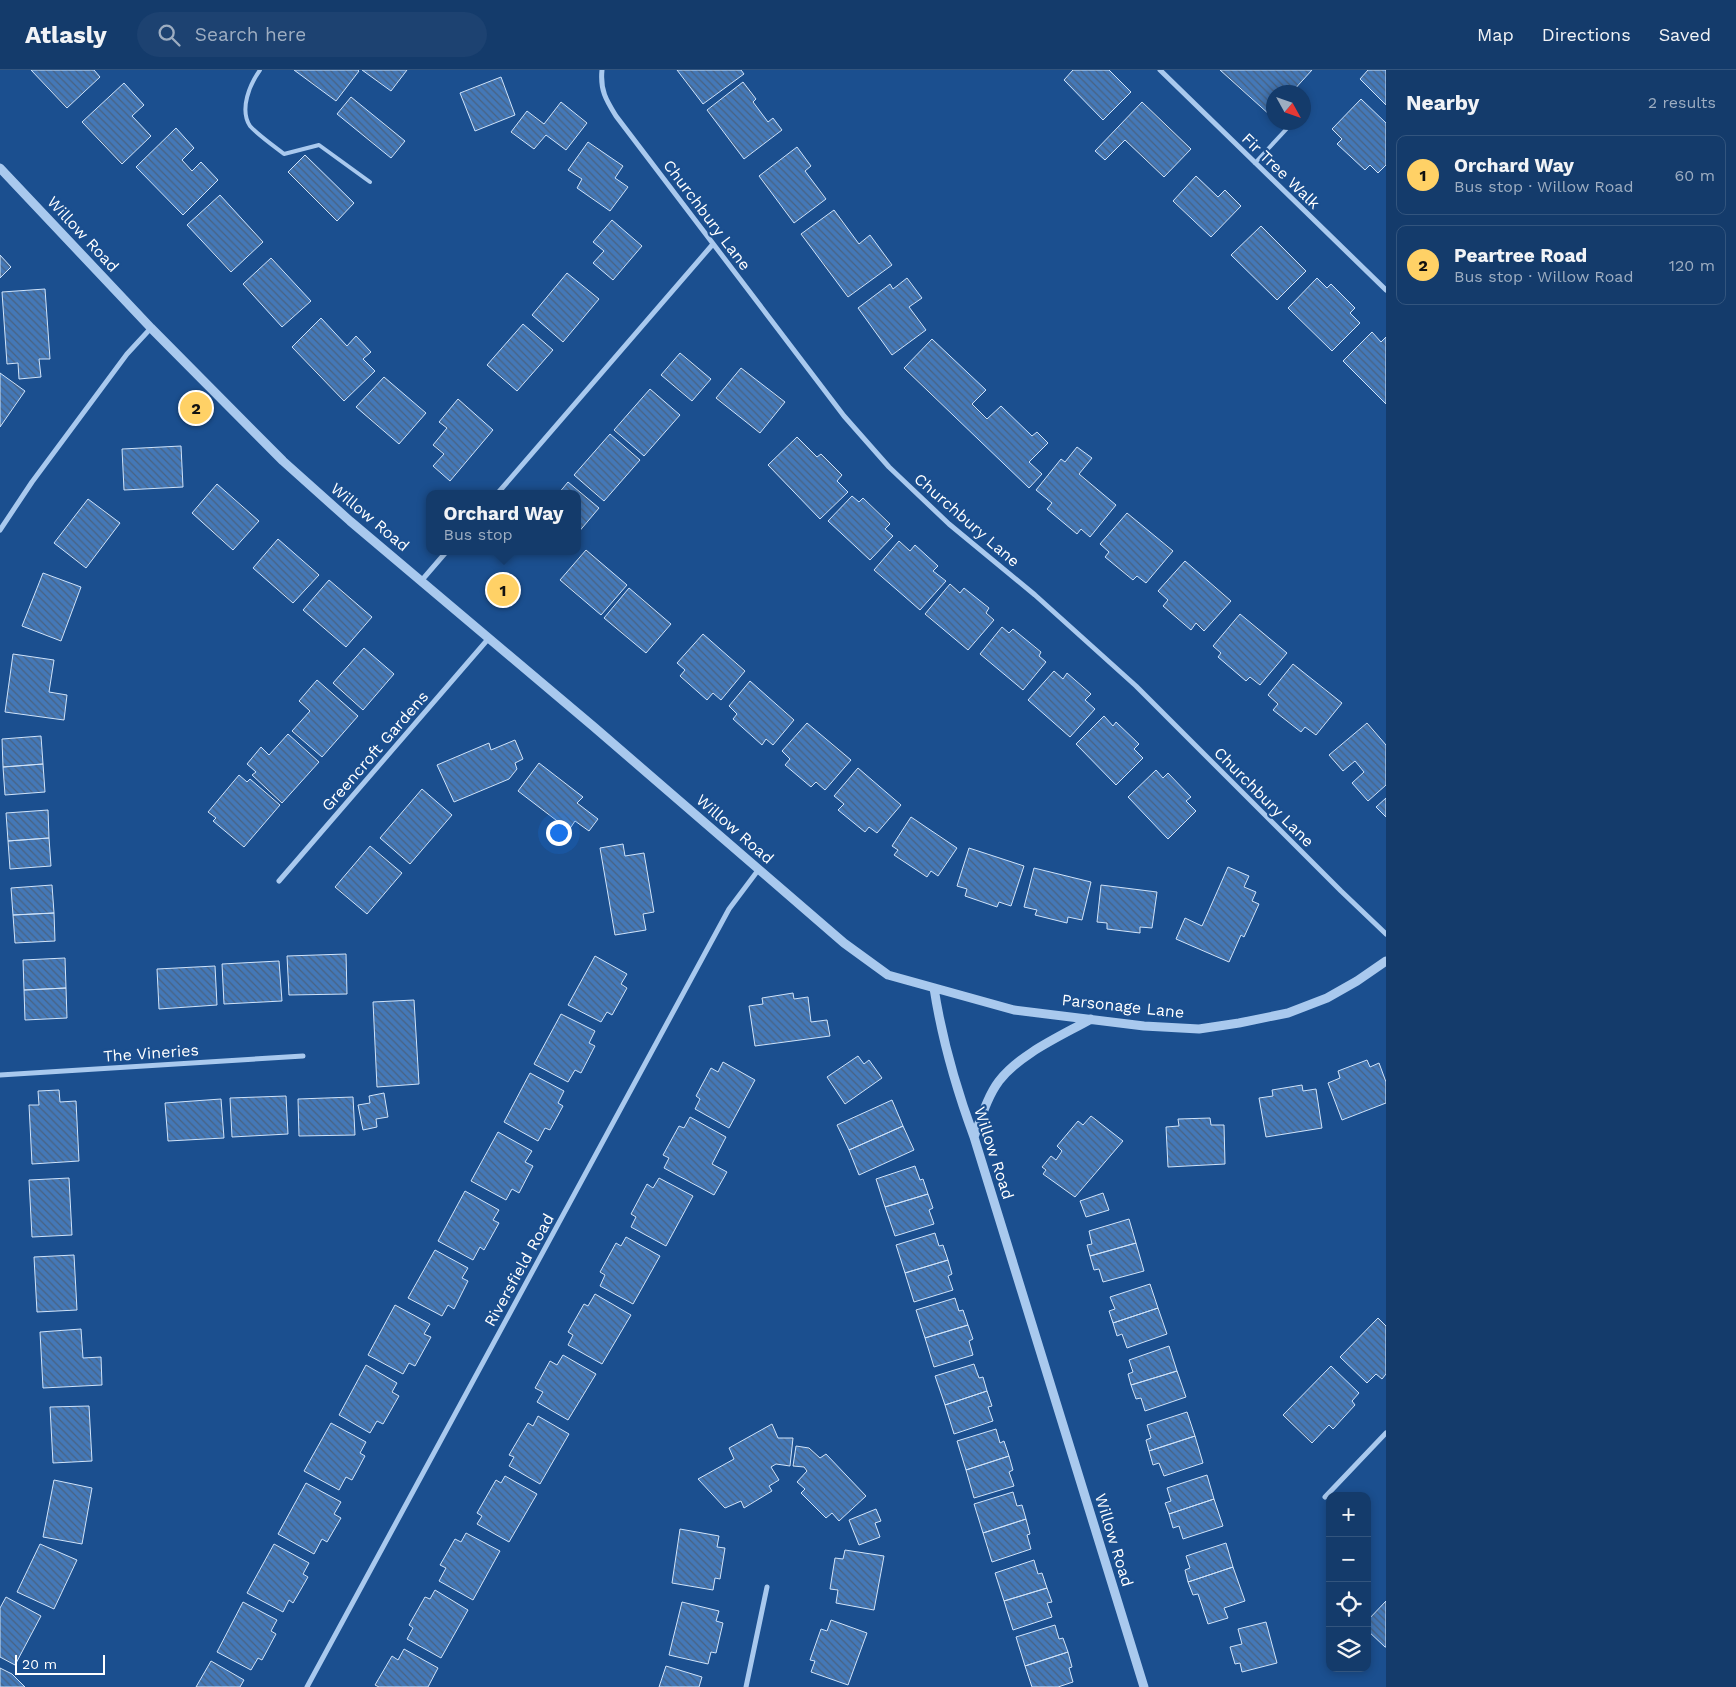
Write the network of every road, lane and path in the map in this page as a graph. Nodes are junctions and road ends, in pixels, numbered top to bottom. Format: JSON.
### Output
{"nodes":[{"id":1,"x":260,"y":70,"type":"edge"},
{"id":2,"x":602,"y":70,"type":"edge"},
{"id":3,"x":1160,"y":70,"type":"edge"},
{"id":4,"x":1286,"y":130,"type":"edge"},
{"id":5,"x":1255,"y":163,"type":"junction"},
{"id":6,"x":0,"y":168,"type":"edge"},
{"id":7,"x":370,"y":182,"type":"dead end"},
{"id":8,"x":713,"y":244,"type":"junction"},
{"id":9,"x":1386,"y":290,"type":"edge"},
{"id":10,"x":151,"y":328,"type":"junction"},
{"id":11,"x":500,"y":490,"type":"edge"},
{"id":12,"x":0,"y":530,"type":"edge"},
{"id":13,"x":444,"y":555,"type":"edge"},
{"id":14,"x":422,"y":580,"type":"junction"},
{"id":15,"x":489,"y":638,"type":"junction"},
{"id":16,"x":758,"y":869,"type":"junction"},
{"id":17,"x":279,"y":881,"type":"dead end"},
{"id":18,"x":1386,"y":934,"type":"edge"},
{"id":19,"x":1386,"y":960,"type":"edge"},
{"id":20,"x":934,"y":988,"type":"junction"},
{"id":21,"x":1092,"y":1019,"type":"junction"},
{"id":22,"x":303,"y":1056,"type":"dead end"},
{"id":23,"x":0,"y":1075,"type":"edge"},
{"id":24,"x":974,"y":1137,"type":"junction"},
{"id":25,"x":1386,"y":1433,"type":"edge"},
{"id":26,"x":1325,"y":1497,"type":"dead end"},
{"id":27,"x":768,"y":1588,"type":"dead end"},
{"id":28,"x":307,"y":1687,"type":"edge"},
{"id":29,"x":746,"y":1687,"type":"edge"},
{"id":30,"x":1144,"y":1687,"type":"edge"}],
"edges":[{"from":1,"to":7,"type":"lane"},
{"from":2,"to":8,"type":"street","name":"Churchbury Lane"},
{"from":3,"to":5,"type":"street","name":"Fir Tree Walk"},
{"from":4,"to":5,"type":"lane"},
{"from":5,"to":9,"type":"street","name":"Fir Tree Walk"},
{"from":6,"to":10,"type":"street","name":"Willow Road"},
{"from":8,"to":11,"type":"street"},
{"from":8,"to":18,"type":"street","name":"Churchbury Lane"},
{"from":10,"to":12,"type":"street"},
{"from":10,"to":14,"type":"street","name":"Willow Road"},
{"from":13,"to":14,"type":"street"},
{"from":14,"to":15,"type":"street","name":"Willow Road"},
{"from":15,"to":16,"type":"street","name":"Willow Road"},
{"from":15,"to":17,"type":"street","name":"Greencroft Gardens"},
{"from":16,"to":20,"type":"street","name":"Willow Road"},
{"from":16,"to":28,"type":"street","name":"Riversfield Road"},
{"from":19,"to":21,"type":"street","name":"Parsonage Lane"},
{"from":20,"to":21,"type":"street","name":"Parsonage Lane"},
{"from":20,"to":24,"type":"street","name":"Willow Road"},
{"from":21,"to":24,"type":"street"},
{"from":22,"to":23,"type":"street","name":"The Vineries"},
{"from":24,"to":30,"type":"street","name":"Willow Road"},
{"from":25,"to":26,"type":"street"},
{"from":27,"to":29,"type":"street"}]}
